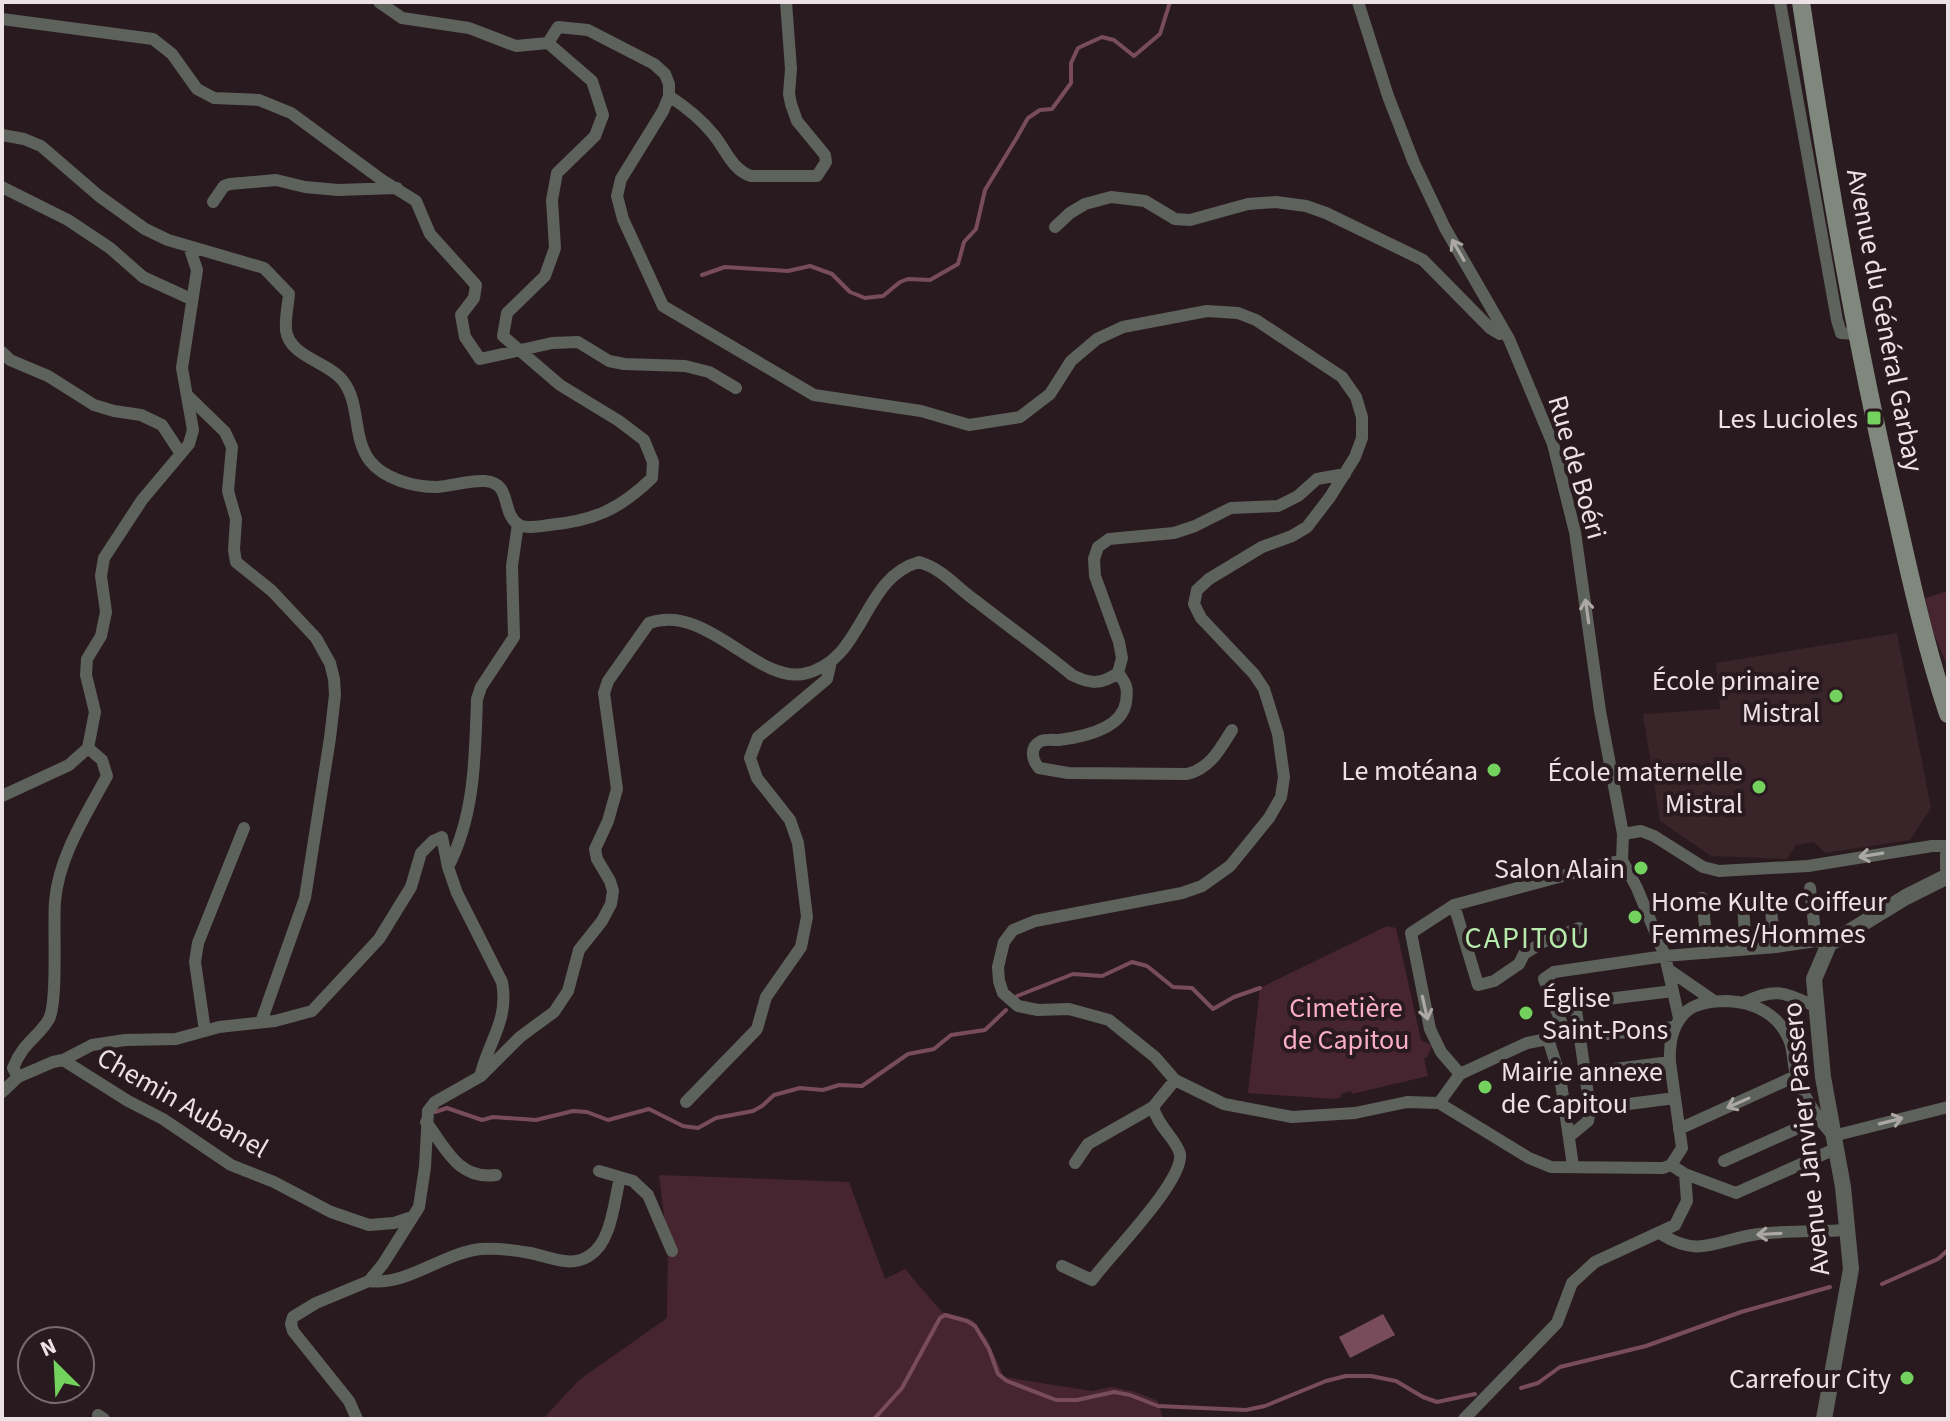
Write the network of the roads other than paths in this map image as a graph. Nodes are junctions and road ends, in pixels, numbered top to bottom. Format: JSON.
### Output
{"nodes":[{"id":1,"x":379,"y":2,"type":"edge"},
{"id":2,"x":786,"y":2,"type":"edge"},
{"id":3,"x":1358,"y":2,"type":"edge"},
{"id":4,"x":1780,"y":2,"type":"edge"},
{"id":5,"x":1801,"y":2,"type":"edge"},
{"id":6,"x":2,"y":19,"type":"edge"},
{"id":7,"x":548,"y":43,"type":"junction"},
{"id":8,"x":669,"y":96,"type":"junction"},
{"id":9,"x":2,"y":135,"type":"edge"},
{"id":10,"x":2,"y":187,"type":"edge"},
{"id":11,"x":397,"y":188,"type":"junction"},
{"id":12,"x":213,"y":202,"type":"dead end"},
{"id":13,"x":1055,"y":227,"type":"dead end"},
{"id":14,"x":189,"y":246,"type":"junction"},
{"id":15,"x":191,"y":299,"type":"junction"},
{"id":16,"x":1505,"y":332,"type":"junction"},
{"id":17,"x":1857,"y":334,"type":"junction"},
{"id":18,"x":517,"y":350,"type":"junction"},
{"id":19,"x":2,"y":352,"type":"edge"},
{"id":20,"x":736,"y":388,"type":"dead end"},
{"id":21,"x":187,"y":395,"type":"junction"},
{"id":22,"x":181,"y":454,"type":"junction"},
{"id":23,"x":1345,"y":474,"type":"junction"},
{"id":24,"x":518,"y":524,"type":"junction"},
{"id":25,"x":1927,"y":647,"type":"junction"},
{"id":26,"x":831,"y":662,"type":"junction"},
{"id":27,"x":1118,"y":673,"type":"junction"},
{"id":28,"x":1948,"y":684,"type":"edge"},
{"id":29,"x":1948,"y":714,"type":"edge"},
{"id":30,"x":1232,"y":730,"type":"dead end"},
{"id":31,"x":88,"y":748,"type":"junction"},
{"id":32,"x":2,"y":796,"type":"edge"},
{"id":33,"x":244,"y":828,"type":"dead end"},
{"id":34,"x":1623,"y":834,"type":"junction"},
{"id":35,"x":1948,"y":846,"type":"edge"},
{"id":36,"x":1948,"y":855,"type":"edge"},
{"id":37,"x":1622,"y":860,"type":"junction"},
{"id":38,"x":448,"y":867,"type":"junction"},
{"id":39,"x":1948,"y":868,"type":"edge"},
{"id":40,"x":1948,"y":876,"type":"edge"},
{"id":41,"x":1810,"y":888,"type":"dead end"},
{"id":42,"x":1702,"y":898,"type":"dead end"},
{"id":43,"x":1454,"y":905,"type":"junction"},
{"id":44,"x":1579,"y":928,"type":"dead end"},
{"id":45,"x":1822,"y":943,"type":"junction"},
{"id":46,"x":1776,"y":947,"type":"junction"},
{"id":47,"x":1746,"y":949,"type":"junction"},
{"id":48,"x":1708,"y":953,"type":"junction"},
{"id":49,"x":1665,"y":956,"type":"junction"},
{"id":50,"x":1669,"y":970,"type":"junction"},
{"id":51,"x":1673,"y":991,"type":"junction"},
{"id":52,"x":1714,"y":1001,"type":"junction"},
{"id":53,"x":1745,"y":1002,"type":"junction"},
{"id":54,"x":1815,"y":1006,"type":"junction"},
{"id":55,"x":261,"y":1022,"type":"junction"},
{"id":56,"x":1677,"y":1023,"type":"junction"},
{"id":57,"x":205,"y":1031,"type":"junction"},
{"id":58,"x":1579,"y":1037,"type":"junction"},
{"id":59,"x":1548,"y":1039,"type":"junction"},
{"id":60,"x":63,"y":1060,"type":"junction"},
{"id":61,"x":1670,"y":1062,"type":"junction"},
{"id":62,"x":1584,"y":1073,"type":"junction"},
{"id":63,"x":1460,"y":1074,"type":"junction"},
{"id":64,"x":481,"y":1076,"type":"junction"},
{"id":65,"x":1796,"y":1076,"type":"junction"},
{"id":66,"x":18,"y":1077,"type":"junction"},
{"id":67,"x":1175,"y":1080,"type":"junction"},
{"id":68,"x":2,"y":1092,"type":"edge"},
{"id":69,"x":1675,"y":1098,"type":"junction"},
{"id":70,"x":686,"y":1102,"type":"dead end"},
{"id":71,"x":1439,"y":1103,"type":"junction"},
{"id":72,"x":1153,"y":1107,"type":"junction"},
{"id":73,"x":1948,"y":1107,"type":"edge"},
{"id":74,"x":1590,"y":1109,"type":"junction"},
{"id":75,"x":1818,"y":1119,"type":"junction"},
{"id":76,"x":426,"y":1122,"type":"junction"},
{"id":77,"x":1679,"y":1129,"type":"junction"},
{"id":78,"x":1570,"y":1136,"type":"junction"},
{"id":79,"x":1834,"y":1142,"type":"junction"},
{"id":80,"x":1724,"y":1161,"type":"dead end"},
{"id":81,"x":1075,"y":1163,"type":"dead end"},
{"id":82,"x":1671,"y":1165,"type":"junction"},
{"id":83,"x":1573,"y":1166,"type":"junction"},
{"id":84,"x":599,"y":1171,"type":"dead end"},
{"id":85,"x":1685,"y":1174,"type":"junction"},
{"id":86,"x":496,"y":1175,"type":"dead end"},
{"id":87,"x":620,"y":1178,"type":"junction"},
{"id":88,"x":412,"y":1217,"type":"junction"},
{"id":89,"x":1847,"y":1230,"type":"junction"},
{"id":90,"x":1661,"y":1234,"type":"junction"},
{"id":91,"x":672,"y":1251,"type":"dead end"},
{"id":92,"x":1062,"y":1266,"type":"dead end"},
{"id":93,"x":369,"y":1281,"type":"junction"},
{"id":94,"x":357,"y":1419,"type":"edge"},
{"id":95,"x":1464,"y":1419,"type":"edge"},
{"id":96,"x":1824,"y":1419,"type":"edge"}],
"edges":[{"from":1,"to":7,"type":"street"},
{"from":2,"to":8,"type":"street"},
{"from":16,"to":3,"type":"street","name":"Rue de Boéri","one_way":true},
{"from":4,"to":17,"type":"street"},
{"from":5,"to":17,"type":"main road","name":"Avenue du Général Garbay"},
{"from":6,"to":11,"type":"street"},
{"from":7,"to":8,"type":"street"},
{"from":7,"to":18,"type":"street"},
{"from":8,"to":23,"type":"street"},
{"from":9,"to":14,"type":"street"},
{"from":10,"to":15,"type":"street"},
{"from":11,"to":12,"type":"street"},
{"from":11,"to":18,"type":"street"},
{"from":13,"to":16,"type":"street"},
{"from":14,"to":15,"type":"street"},
{"from":14,"to":24,"type":"street"},
{"from":15,"to":21,"type":"street"},
{"from":34,"to":16,"type":"street","name":"Rue de Boéri","one_way":true},
{"from":17,"to":25,"type":"main road","name":"Avenue du Général Garbay"},
{"from":18,"to":20,"type":"street"},
{"from":18,"to":24,"type":"street"},
{"from":19,"to":22,"type":"street"},
{"from":21,"to":22,"type":"street"},
{"from":21,"to":55,"type":"street"},
{"from":22,"to":31,"type":"street"},
{"from":23,"to":27,"type":"street"},
{"from":23,"to":67,"type":"street"},
{"from":24,"to":38,"type":"street"},
{"from":25,"to":28,"type":"main road","name":"Avenue du Général Garbay"},
{"from":25,"to":29,"type":"main road","name":"Avenue du Général Garbay"},
{"from":26,"to":27,"type":"street"},
{"from":26,"to":64,"type":"street"},
{"from":26,"to":70,"type":"street"},
{"from":27,"to":30,"type":"street"},
{"from":31,"to":32,"type":"street"},
{"from":31,"to":66,"type":"street"},
{"from":33,"to":57,"type":"street"},
{"from":35,"to":34,"type":"street","one_way":true},
{"from":34,"to":37,"type":"street","name":"Rue de Boéri"},
{"from":36,"to":39,"type":"street"},
{"from":37,"to":43,"type":"street"},
{"from":37,"to":49,"type":"street","name":"Rue de Boéri"},
{"from":38,"to":55,"type":"street"},
{"from":38,"to":64,"type":"street"},
{"from":40,"to":45,"type":"street"},
{"from":41,"to":45,"type":"street"},
{"from":42,"to":48,"type":"street"},
{"from":43,"to":44,"type":"street"},
{"from":43,"to":63,"type":"street","one_way":true},
{"from":45,"to":46,"type":"street"},
{"from":45,"to":54,"type":"street","name":"Avenue Janvier Passero"},
{"from":46,"to":47,"type":"street"},
{"from":46,"to":47,"type":"street"},
{"from":47,"to":48,"type":"street"},
{"from":48,"to":49,"type":"street"},
{"from":49,"to":50,"type":"street","name":"Rue de Boéri"},
{"from":49,"to":59,"type":"street"},
{"from":50,"to":51,"type":"street","name":"Rue de Boéri"},
{"from":50,"to":52,"type":"street"},
{"from":51,"to":56,"type":"street","name":"Rue de Boéri"},
{"from":51,"to":58,"type":"street"},
{"from":52,"to":53,"type":"street"},
{"from":52,"to":56,"type":"street"},
{"from":53,"to":54,"type":"street"},
{"from":53,"to":65,"type":"street"},
{"from":54,"to":79,"type":"street","name":"Avenue Janvier Passero"},
{"from":55,"to":57,"type":"street"},
{"from":56,"to":58,"type":"street"},
{"from":56,"to":61,"type":"street","name":"Rue de Boéri"},
{"from":57,"to":60,"type":"street"},
{"from":58,"to":62,"type":"street"},
{"from":59,"to":63,"type":"street"},
{"from":59,"to":78,"type":"street"},
{"from":60,"to":66,"type":"street"},
{"from":60,"to":88,"type":"street","name":"Chemin Aubanel"},
{"from":61,"to":62,"type":"street"},
{"from":61,"to":69,"type":"street","name":"Rue de Boéri"},
{"from":62,"to":74,"type":"street"},
{"from":63,"to":71,"type":"street"},
{"from":64,"to":76,"type":"street"},
{"from":65,"to":75,"type":"street"},
{"from":65,"to":77,"type":"street","one_way":true},
{"from":66,"to":68,"type":"street"},
{"from":67,"to":71,"type":"street"},
{"from":67,"to":72,"type":"street"},
{"from":69,"to":74,"type":"street"},
{"from":69,"to":77,"type":"street","name":"Rue de Boéri"},
{"from":71,"to":83,"type":"street"},
{"from":72,"to":81,"type":"street"},
{"from":72,"to":92,"type":"street"},
{"from":79,"to":73,"type":"street","one_way":true},
{"from":74,"to":78,"type":"street"},
{"from":75,"to":79,"type":"street"},
{"from":75,"to":80,"type":"street"},
{"from":76,"to":86,"type":"street"},
{"from":76,"to":88,"type":"street"},
{"from":77,"to":82,"type":"street","name":"Rue de Boéri"},
{"from":78,"to":83,"type":"street"},
{"from":79,"to":85,"type":"street"},
{"from":79,"to":89,"type":"street","name":"Avenue Janvier Passero"},
{"from":82,"to":83,"type":"street"},
{"from":82,"to":85,"type":"street"},
{"from":84,"to":87,"type":"street"},
{"from":85,"to":90,"type":"street"},
{"from":87,"to":91,"type":"street"},
{"from":87,"to":93,"type":"street"},
{"from":88,"to":93,"type":"street"},
{"from":89,"to":90,"type":"street","one_way":true},
{"from":89,"to":96,"type":"street","name":"Avenue Janvier Passero"},
{"from":90,"to":95,"type":"street"},
{"from":93,"to":94,"type":"street"}]}
